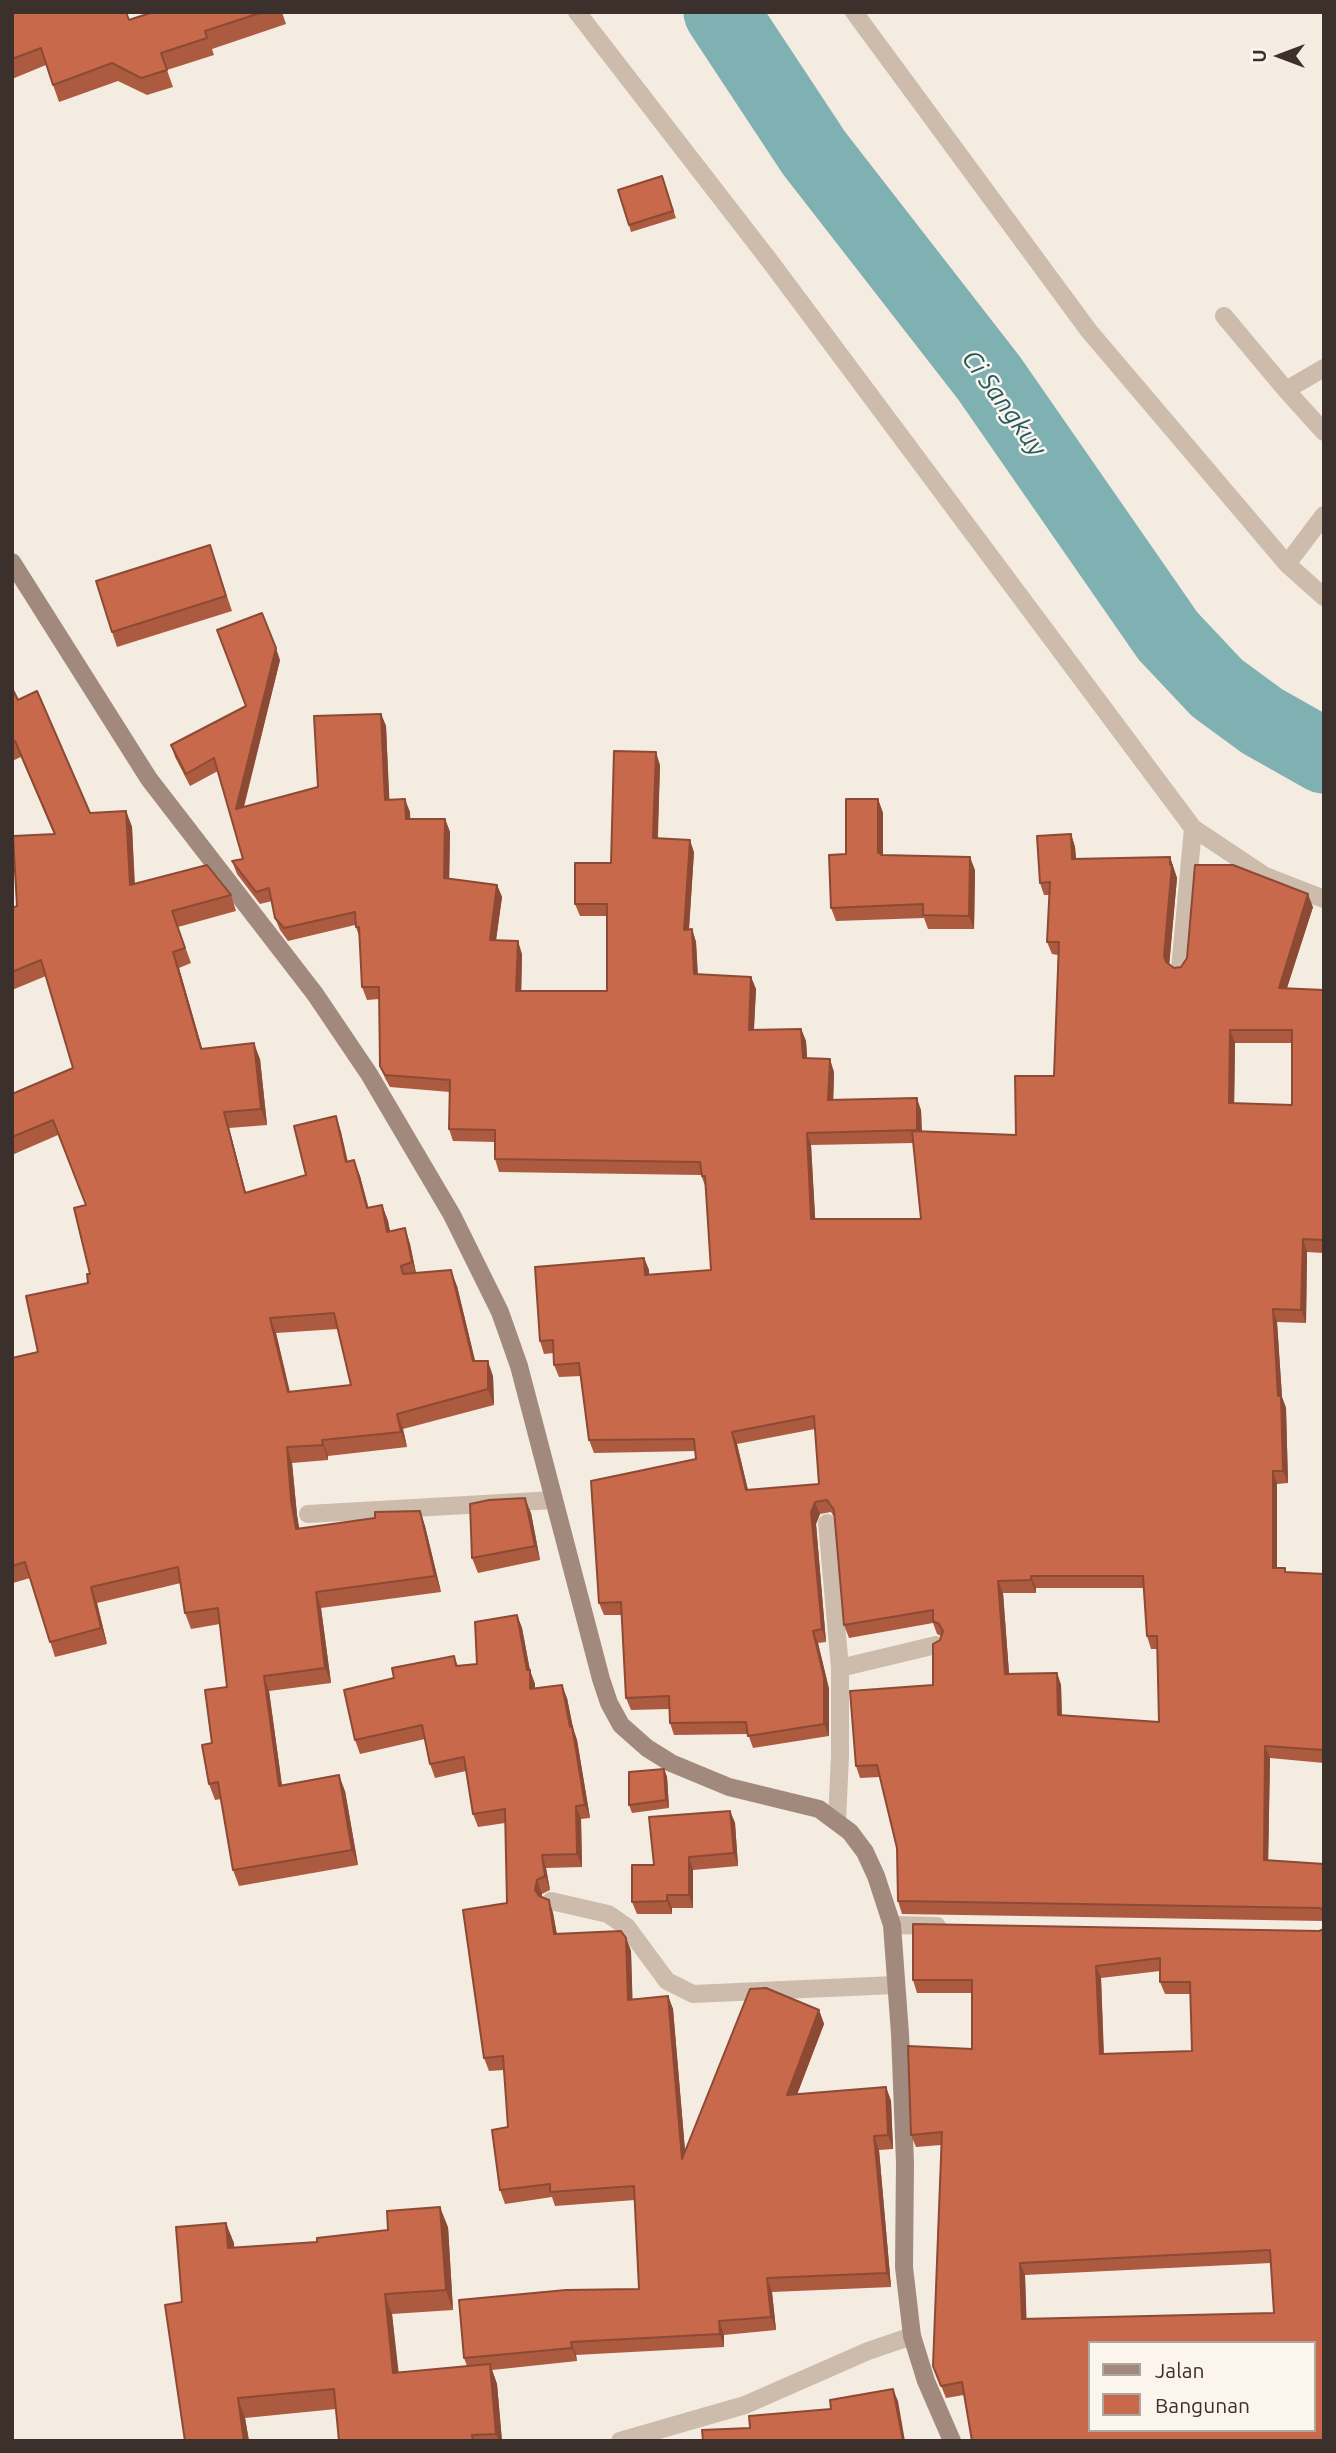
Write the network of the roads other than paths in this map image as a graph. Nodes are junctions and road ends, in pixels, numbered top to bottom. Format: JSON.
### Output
{"nodes":[{"id":1,"x":577,"y":12,"type":"edge"},
{"id":2,"x":853,"y":12,"type":"edge"},
{"id":3,"x":1224,"y":316,"type":"dead end"},
{"id":4,"x":1324,"y":369,"type":"edge"},
{"id":5,"x":1286,"y":390,"type":"junction"},
{"id":6,"x":1324,"y":432,"type":"edge"},
{"id":7,"x":1324,"y":515,"type":"edge"},
{"id":8,"x":12,"y":562,"type":"edge"},
{"id":9,"x":1287,"y":564,"type":"junction"},
{"id":10,"x":1324,"y":597,"type":"edge"},
{"id":11,"x":1193,"y":828,"type":"junction"},
{"id":12,"x":1324,"y":899,"type":"edge"},
{"id":13,"x":1180,"y":970,"type":"edge"},
{"id":14,"x":554,"y":1500,"type":"junction"},
{"id":15,"x":308,"y":1514,"type":"dead end"},
{"id":16,"x":827,"y":1523,"type":"dead end"},
{"id":17,"x":936,"y":1645,"type":"edge"},
{"id":18,"x":841,"y":1668,"type":"junction"},
{"id":19,"x":837,"y":1821,"type":"junction"},
{"id":20,"x":551,"y":1901,"type":"edge"},
{"id":21,"x":892,"y":1925,"type":"junction"},
{"id":22,"x":961,"y":1926,"type":"edge"},
{"id":23,"x":895,"y":1985,"type":"junction"},
{"id":24,"x":912,"y":2336,"type":"junction"},
{"id":25,"x":620,"y":2441,"type":"edge"},
{"id":26,"x":952,"y":2441,"type":"edge"}],
"edges":[{"from":1,"to":11,"type":"street"},
{"from":2,"to":9,"type":"street"},
{"from":3,"to":5,"type":"street"},
{"from":4,"to":5,"type":"street"},
{"from":5,"to":6,"type":"street"},
{"from":7,"to":9,"type":"street"},
{"from":8,"to":14,"type":"street"},
{"from":9,"to":10,"type":"street"},
{"from":11,"to":12,"type":"street"},
{"from":11,"to":13,"type":"street"},
{"from":14,"to":15,"type":"street"},
{"from":14,"to":19,"type":"street"},
{"from":16,"to":18,"type":"street"},
{"from":17,"to":18,"type":"street"},
{"from":18,"to":19,"type":"street"},
{"from":19,"to":21,"type":"street"},
{"from":20,"to":23,"type":"street"},
{"from":21,"to":22,"type":"street"},
{"from":21,"to":23,"type":"street"},
{"from":23,"to":24,"type":"street"},
{"from":24,"to":25,"type":"street"},
{"from":24,"to":26,"type":"street"}]}
